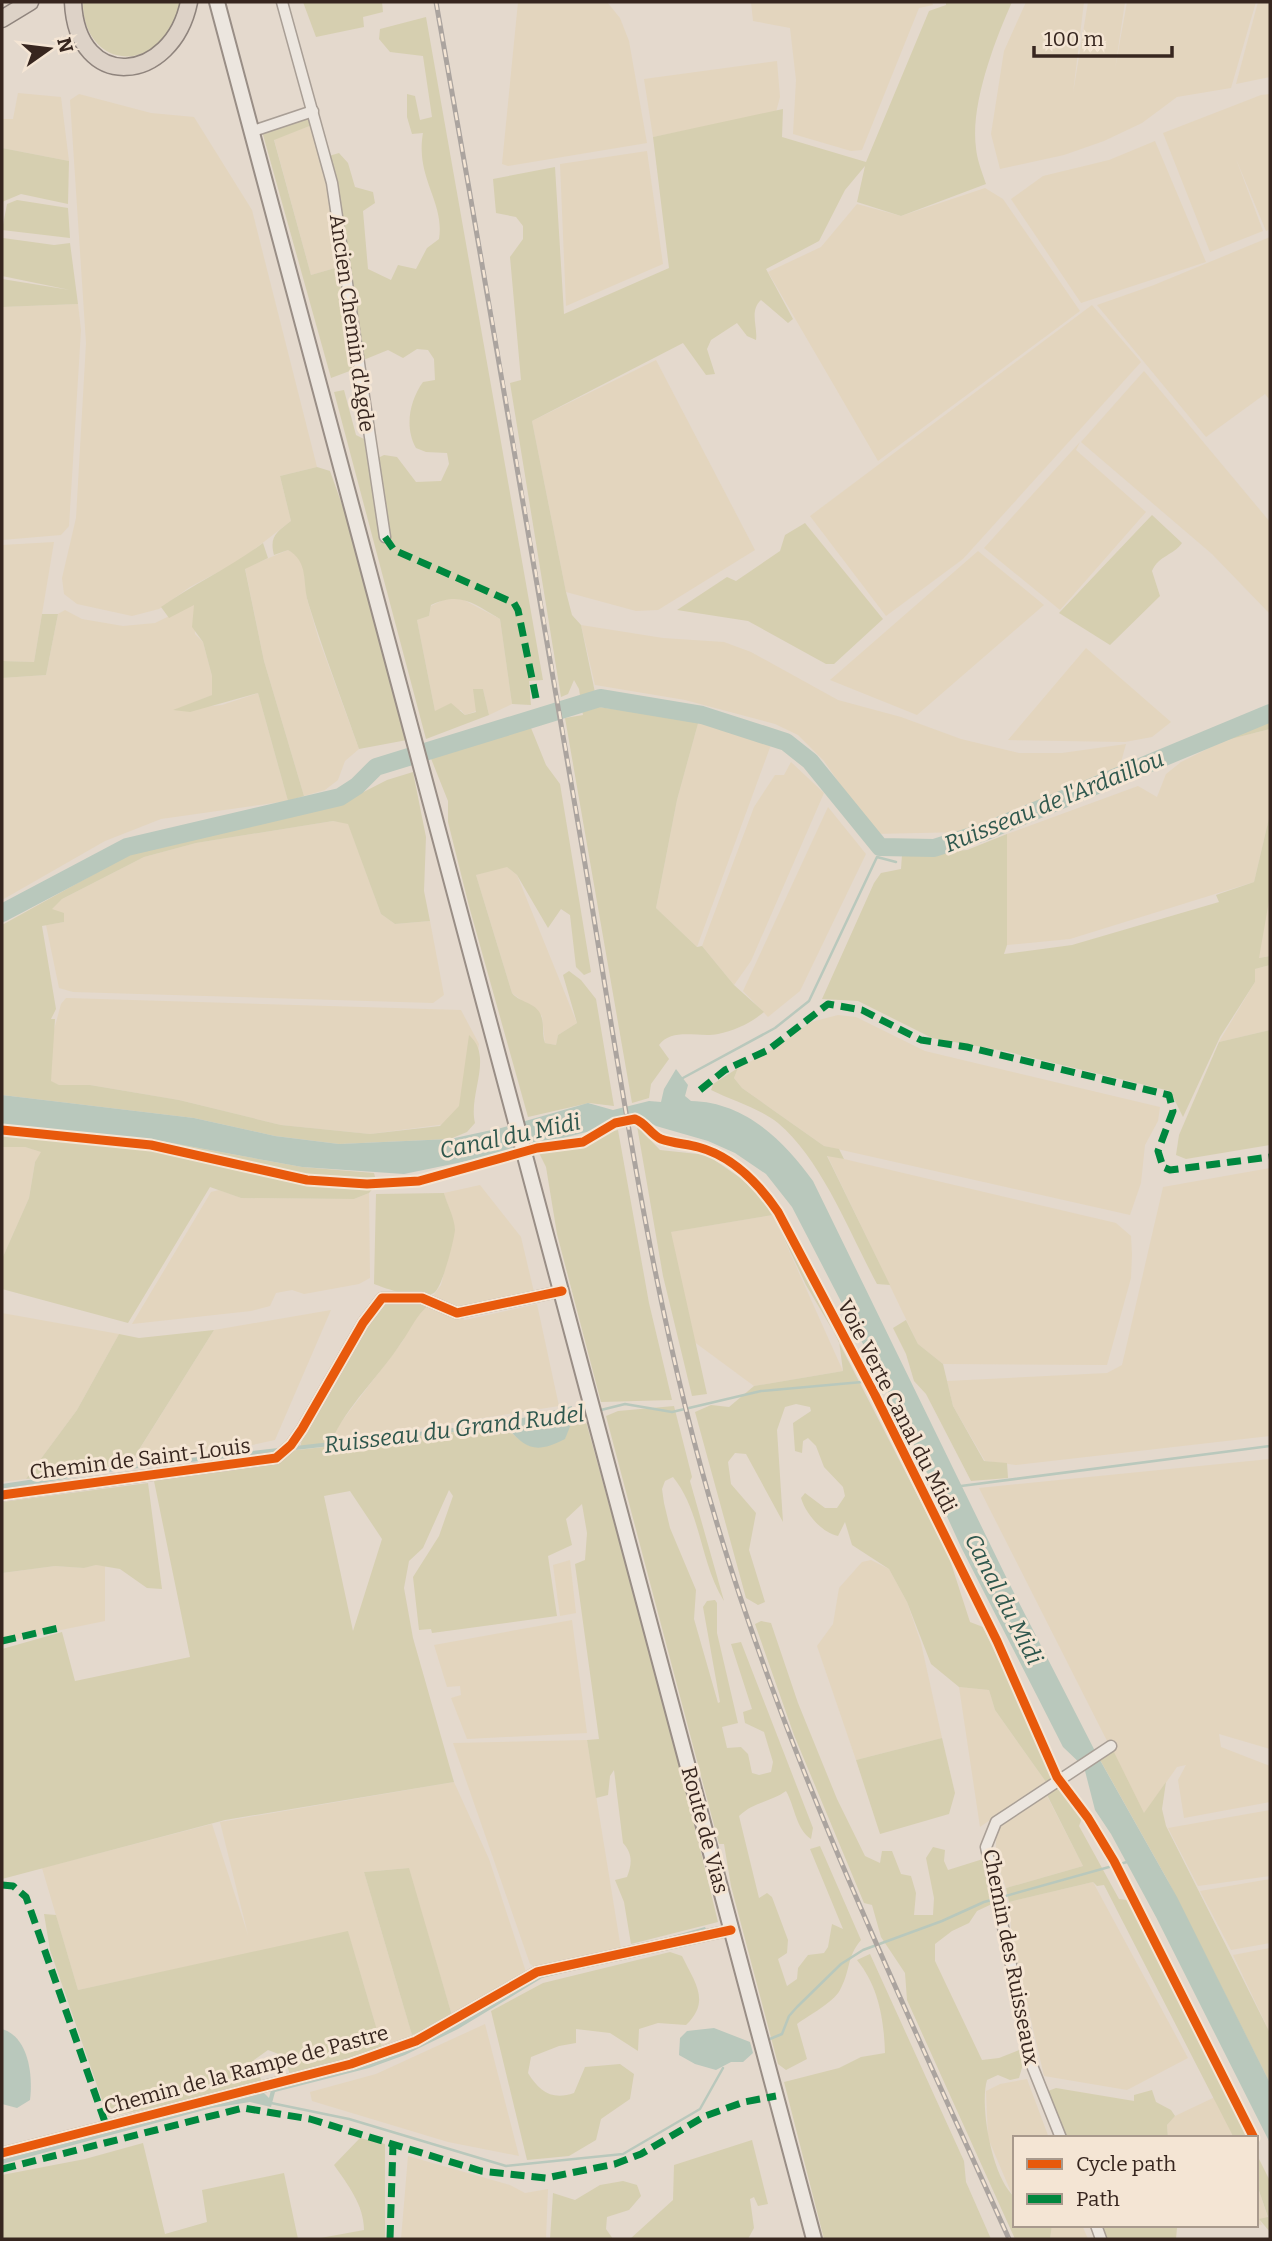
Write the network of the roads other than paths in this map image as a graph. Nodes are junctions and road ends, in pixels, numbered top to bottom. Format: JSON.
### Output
{"nodes":[{"id":1,"x":30,"y":2,"type":"edge"},
{"id":2,"x":73,"y":2,"type":"edge"},
{"id":3,"x":189,"y":2,"type":"edge"},
{"id":4,"x":217,"y":2,"type":"edge"},
{"id":5,"x":282,"y":2,"type":"edge"},
{"id":6,"x":8,"y":8,"type":"edge"},
{"id":7,"x":313,"y":111,"type":"junction"},
{"id":8,"x":253,"y":131,"type":"junction"},
{"id":9,"x":385,"y":537,"type":"dead end"},
{"id":10,"x":562,"y":1291,"type":"junction"},
{"id":11,"x":2,"y":1494,"type":"edge"},
{"id":12,"x":1106,"y":1749,"type":"dead end"},
{"id":13,"x":732,"y":1930,"type":"junction"},
{"id":14,"x":1060,"y":2136,"type":"edge"},
{"id":15,"x":2,"y":2153,"type":"edge"},
{"id":16,"x":812,"y":2234,"type":"edge"}],
"edges":[{"from":1,"to":6,"type":"highway"},
{"from":2,"to":3,"type":"highway"},
{"from":4,"to":8,"type":"main road","name":"Route de Vias"},
{"from":5,"to":7,"type":"street","name":"Ancien Chemin d'Agde"},
{"from":7,"to":8,"type":"street"},
{"from":7,"to":9,"type":"street","name":"Ancien Chemin d'Agde"},
{"from":8,"to":10,"type":"main road","name":"Route de Vias"},
{"from":10,"to":11,"type":"street","name":"Chemin de Saint-Louis"},
{"from":10,"to":13,"type":"main road","name":"Route de Vias"},
{"from":12,"to":14,"type":"street","name":"Chemin des Ruisseaux"},
{"from":13,"to":15,"type":"street","name":"Chemin de la Rampe de Pastre"},
{"from":13,"to":16,"type":"main road","name":"Route de Vias"}]}
